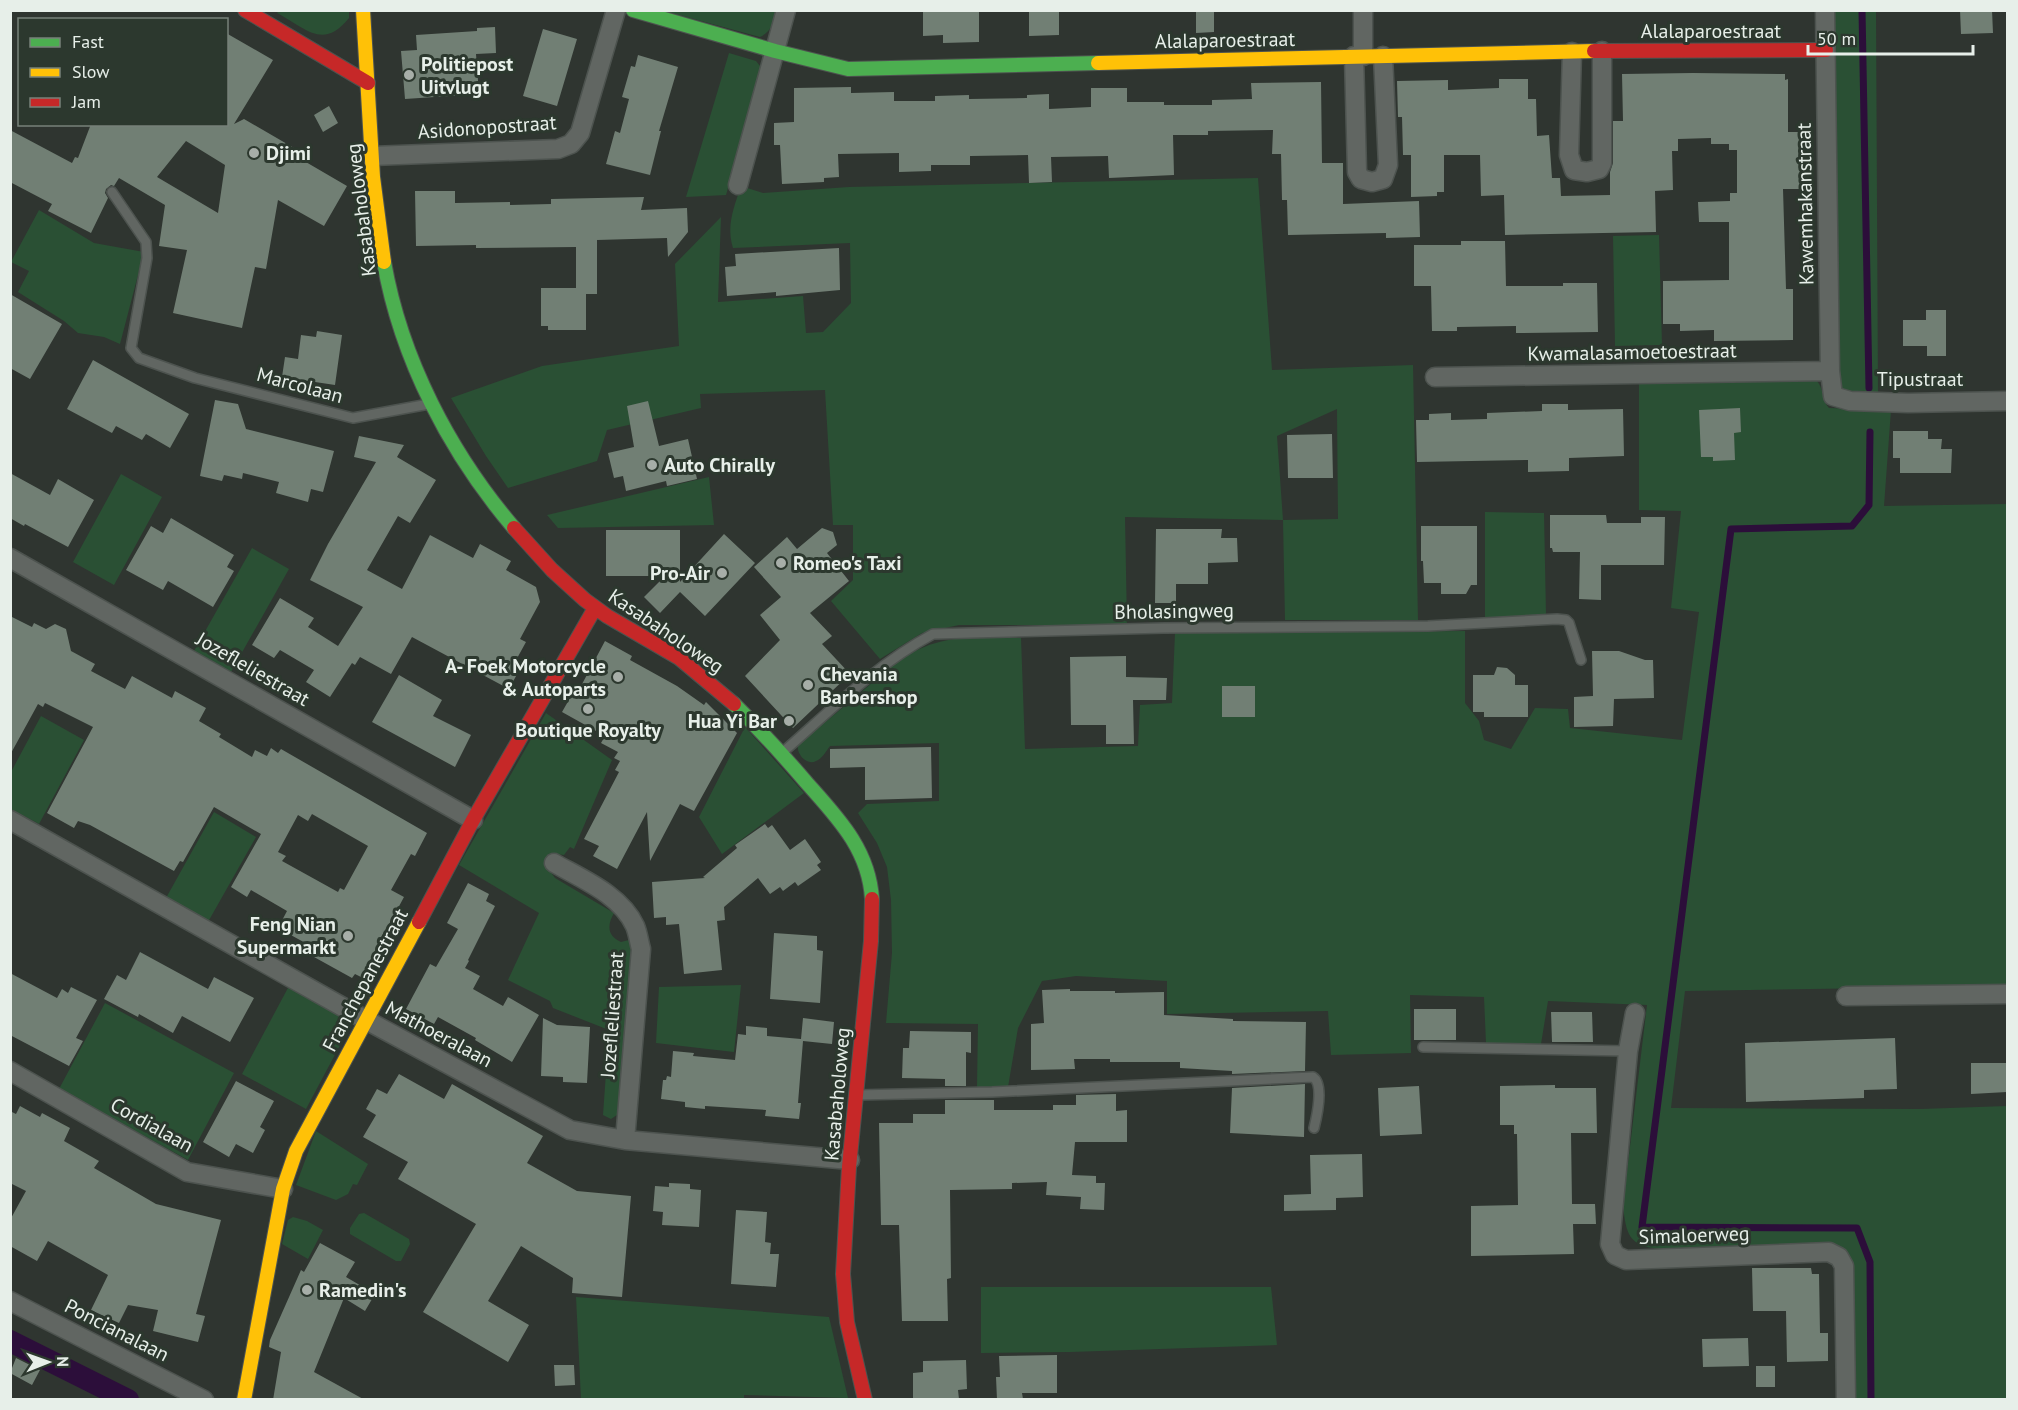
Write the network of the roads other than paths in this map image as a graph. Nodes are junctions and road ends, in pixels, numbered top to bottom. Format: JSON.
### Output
{"nodes":[{"id":1,"x":245,"y":10,"type":"edge"},
{"id":2,"x":363,"y":10,"type":"edge"},
{"id":3,"x":616,"y":10,"type":"edge"},
{"id":4,"x":786,"y":10,"type":"edge"},
{"id":5,"x":1363,"y":10,"type":"edge"},
{"id":6,"x":1825,"y":10,"type":"edge"},
{"id":7,"x":634,"y":11,"type":"edge"},
{"id":8,"x":1826,"y":50,"type":"junction"},
{"id":9,"x":775,"y":51,"type":"junction"},
{"id":10,"x":1602,"y":51,"type":"junction"},
{"id":11,"x":1572,"y":52,"type":"junction"},
{"id":12,"x":1358,"y":56,"type":"junction"},
{"id":13,"x":1383,"y":56,"type":"junction"},
{"id":14,"x":368,"y":83,"type":"junction"},
{"id":15,"x":372,"y":156,"type":"junction"},
{"id":16,"x":738,"y":185,"type":"dead end"},
{"id":17,"x":112,"y":192,"type":"dead end"},
{"id":18,"x":1830,"y":371,"type":"junction"},
{"id":19,"x":1435,"y":377,"type":"dead end"},
{"id":20,"x":1833,"y":396,"type":"joint"},
{"id":21,"x":2007,"y":401,"type":"edge"},
{"id":22,"x":432,"y":404,"type":"junction"},
{"id":23,"x":10,"y":558,"type":"edge"},
{"id":24,"x":595,"y":608,"type":"junction"},
{"id":25,"x":1581,"y":660,"type":"dead end"},
{"id":26,"x":781,"y":753,"type":"junction"},
{"id":27,"x":10,"y":820,"type":"edge"},
{"id":28,"x":474,"y":820,"type":"junction"},
{"id":29,"x":554,"y":863,"type":"dead end"},
{"id":30,"x":2007,"y":994,"type":"edge"},
{"id":31,"x":1846,"y":996,"type":"dead end"},
{"id":32,"x":1635,"y":1013,"type":"dead end"},
{"id":33,"x":366,"y":1020,"type":"junction"},
{"id":34,"x":1423,"y":1047,"type":"dead end"},
{"id":35,"x":1628,"y":1051,"type":"junction"},
{"id":36,"x":10,"y":1071,"type":"edge"},
{"id":37,"x":857,"y":1095,"type":"junction"},
{"id":38,"x":1314,"y":1128,"type":"dead end"},
{"id":39,"x":625,"y":1140,"type":"junction"},
{"id":40,"x":850,"y":1160,"type":"junction"},
{"id":41,"x":283,"y":1189,"type":"junction"},
{"id":42,"x":10,"y":1301,"type":"edge"},
{"id":43,"x":204,"y":1400,"type":"edge"},
{"id":44,"x":244,"y":1400,"type":"edge"},
{"id":45,"x":865,"y":1400,"type":"edge"},
{"id":46,"x":1846,"y":1400,"type":"edge"}],
"edges":[{"from":1,"to":14,"type":"street"},
{"from":2,"to":14,"type":"street","name":"Kasabaholoweg"},
{"from":3,"to":15,"type":"street","name":"Asidonopostraat"},
{"from":4,"to":9,"type":"street"},
{"from":5,"to":12,"type":"street"},
{"from":6,"to":8,"type":"street","name":"Kawemhakanstraat"},
{"from":7,"to":9,"type":"street","name":"Alalaparoestraat"},
{"from":8,"to":10,"type":"street","name":"Alalaparoestraat"},
{"from":8,"to":18,"type":"street","name":"Kawemhakanstraat"},
{"from":9,"to":12,"type":"street","name":"Alalaparoestraat"},
{"from":9,"to":16,"type":"street"},
{"from":10,"to":11,"type":"street","name":"Alalaparoestraat"},
{"from":10,"to":11,"type":"street"},
{"from":11,"to":13,"type":"street","name":"Alalaparoestraat"},
{"from":12,"to":13,"type":"street","name":"Alalaparoestraat"},
{"from":12,"to":13,"type":"street"},
{"from":14,"to":15,"type":"street","name":"Kasabaholoweg"},
{"from":15,"to":22,"type":"street","name":"Kasabaholoweg"},
{"from":17,"to":22,"type":"lane","name":"Marcolaan"},
{"from":18,"to":19,"type":"street","name":"Kwamalasamoetoestraat"},
{"from":18,"to":20,"type":"street","name":"Kawemhakanstraat"},
{"from":20,"to":21,"type":"street","name":"Tipustraat"},
{"from":22,"to":24,"type":"street","name":"Kasabaholoweg"},
{"from":23,"to":28,"type":"street","name":"Jozefleliestraat"},
{"from":24,"to":26,"type":"street","name":"Kasabaholoweg"},
{"from":24,"to":28,"type":"street","name":"Franchepanestraat"},
{"from":25,"to":26,"type":"lane","name":"Bholasingweg"},
{"from":26,"to":37,"type":"street","name":"Kasabaholoweg"},
{"from":27,"to":33,"type":"street","name":"Mathoeralaan"},
{"from":28,"to":33,"type":"street","name":"Franchepanestraat"},
{"from":29,"to":39,"type":"street","name":"Jozefleliestraat"},
{"from":30,"to":31,"type":"street"},
{"from":32,"to":35,"type":"street","name":"Simaloerweg"},
{"from":33,"to":39,"type":"street","name":"Mathoeralaan"},
{"from":33,"to":41,"type":"street","name":"Franchepanestraat"},
{"from":34,"to":35,"type":"lane"},
{"from":35,"to":46,"type":"street","name":"Simaloerweg"},
{"from":36,"to":41,"type":"street","name":"Cordialaan"},
{"from":37,"to":38,"type":"lane"},
{"from":37,"to":40,"type":"street","name":"Kasabaholoweg"},
{"from":39,"to":40,"type":"street","name":"Mathoeralaan"},
{"from":40,"to":45,"type":"street","name":"Kasabaholoweg"},
{"from":41,"to":44,"type":"street","name":"Franchepanestraat"},
{"from":42,"to":43,"type":"street","name":"Poncianalaan"}]}
